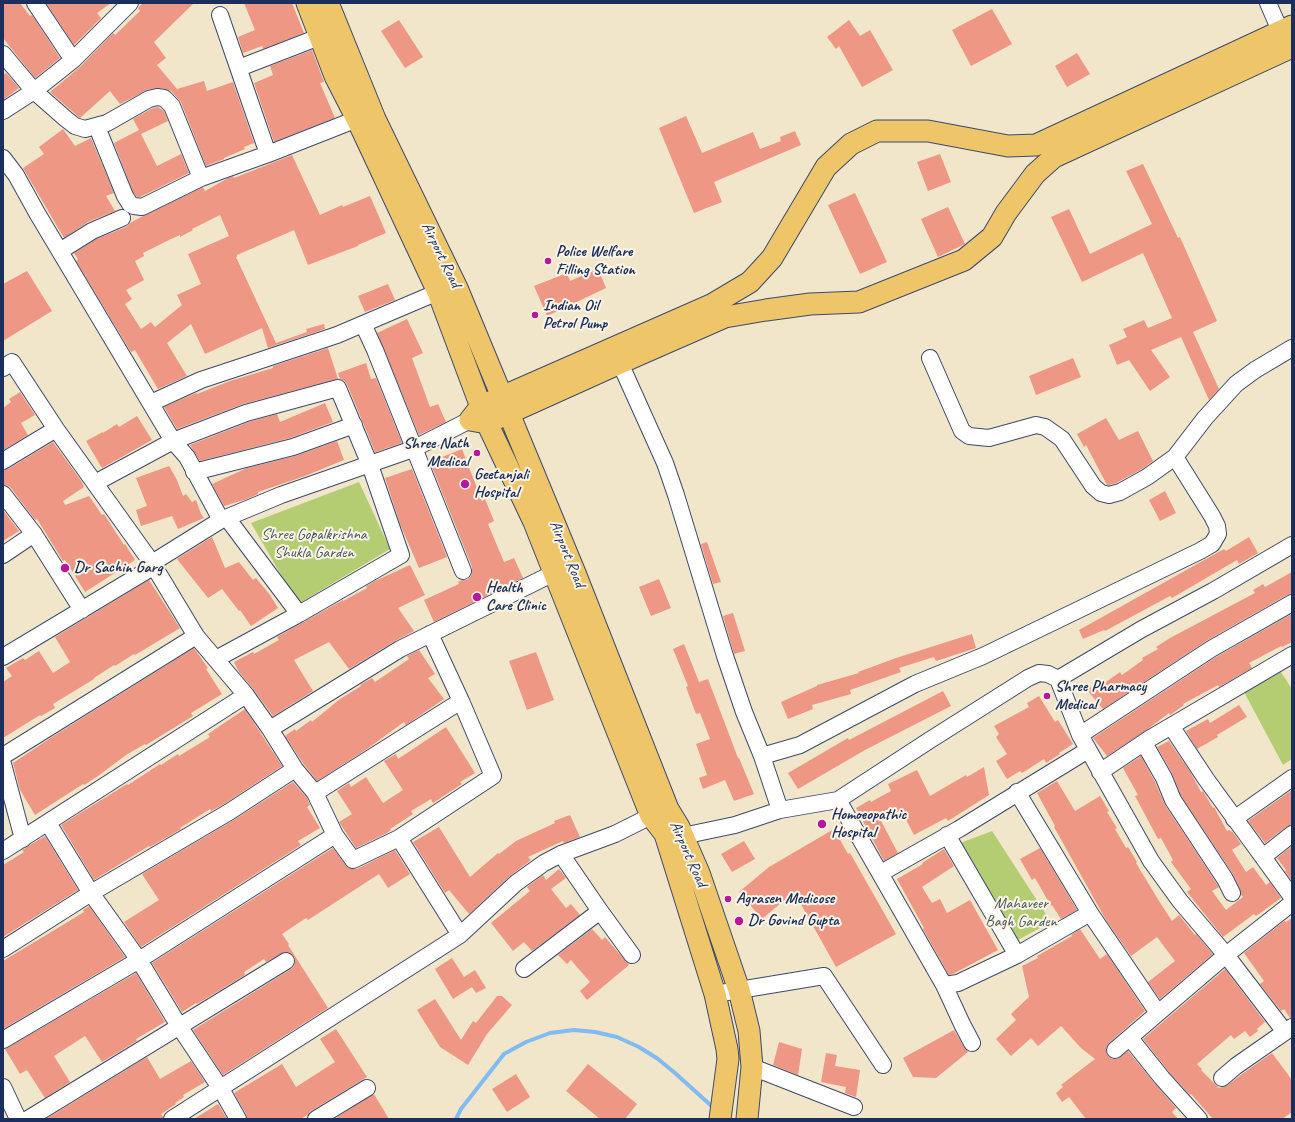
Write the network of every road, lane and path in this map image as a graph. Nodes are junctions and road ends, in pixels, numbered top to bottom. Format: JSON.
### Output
{"nodes":[{"id":1,"x":35,"y":3,"type":"edge"},
{"id":2,"x":130,"y":3,"type":"edge"},
{"id":3,"x":307,"y":3,"type":"edge"},
{"id":4,"x":328,"y":3,"type":"edge"},
{"id":5,"x":1268,"y":3,"type":"edge"},
{"id":6,"x":220,"y":15,"type":"dead end"},
{"id":7,"x":319,"y":36,"type":"junction"},
{"id":8,"x":1288,"y":38,"type":"edge"},
{"id":9,"x":3,"y":54,"type":"edge"},
{"id":10,"x":73,"y":60,"type":"junction"},
{"id":11,"x":239,"y":68,"type":"junction"},
{"id":12,"x":34,"y":91,"type":"junction"},
{"id":13,"x":3,"y":111,"type":"edge"},
{"id":14,"x":357,"y":118,"type":"junction"},
{"id":15,"x":97,"y":127,"type":"junction"},
{"id":16,"x":268,"y":154,"type":"junction"},
{"id":17,"x":3,"y":158,"type":"edge"},
{"id":18,"x":201,"y":178,"type":"junction"},
{"id":19,"x":122,"y":218,"type":"dead end"},
{"id":20,"x":60,"y":251,"type":"junction"},
{"id":21,"x":447,"y":290,"type":"junction"},
{"id":22,"x":363,"y":324,"type":"junction"},
{"id":23,"x":1292,"y":348,"type":"edge"},
{"id":24,"x":930,"y":358,"type":"dead end"},
{"id":25,"x":620,"y":363,"type":"junction"},
{"id":26,"x":3,"y":368,"type":"edge"},
{"id":27,"x":151,"y":403,"type":"junction"},
{"id":28,"x":505,"y":405,"type":"junction"},
{"id":29,"x":480,"y":417,"type":"junction"},
{"id":30,"x":354,"y":425,"type":"junction"},
{"id":31,"x":56,"y":429,"type":"junction"},
{"id":32,"x":173,"y":441,"type":"junction"},
{"id":33,"x":414,"y":449,"type":"junction"},
{"id":34,"x":1175,"y":457,"type":"junction"},
{"id":35,"x":3,"y":461,"type":"edge"},
{"id":36,"x":370,"y":465,"type":"junction"},
{"id":37,"x":194,"y":472,"type":"junction"},
{"id":38,"x":95,"y":483,"type":"junction"},
{"id":39,"x":3,"y":494,"type":"edge"},
{"id":40,"x":224,"y":519,"type":"junction"},
{"id":41,"x":34,"y":534,"type":"junction"},
{"id":42,"x":1292,"y":545,"type":"edge"},
{"id":43,"x":3,"y":555,"type":"edge"},
{"id":44,"x":152,"y":563,"type":"junction"},
{"id":45,"x":463,"y":571,"type":"dead end"},
{"id":46,"x":554,"y":573,"type":"junction"},
{"id":47,"x":1292,"y":603,"type":"edge"},
{"id":48,"x":82,"y":610,"type":"junction"},
{"id":49,"x":299,"y":614,"type":"junction"},
{"id":50,"x":430,"y":634,"type":"junction"},
{"id":51,"x":196,"y":636,"type":"junction"},
{"id":52,"x":3,"y":657,"type":"edge"},
{"id":53,"x":1291,"y":657,"type":"edge"},
{"id":54,"x":216,"y":659,"type":"junction"},
{"id":55,"x":1058,"y":679,"type":"junction"},
{"id":56,"x":246,"y":695,"type":"junction"},
{"id":57,"x":461,"y":701,"type":"junction"},
{"id":58,"x":1171,"y":726,"type":"junction"},
{"id":59,"x":270,"y":729,"type":"junction"},
{"id":60,"x":1080,"y":735,"type":"junction"},
{"id":61,"x":1144,"y":743,"type":"junction"},
{"id":62,"x":1088,"y":750,"type":"junction"},
{"id":63,"x":3,"y":756,"type":"edge"},
{"id":64,"x":762,"y":756,"type":"junction"},
{"id":65,"x":3,"y":764,"type":"edge"},
{"id":66,"x":295,"y":769,"type":"junction"},
{"id":67,"x":1100,"y":772,"type":"junction"},
{"id":68,"x":1292,"y":778,"type":"edge"},
{"id":69,"x":1017,"y":792,"type":"junction"},
{"id":70,"x":315,"y":794,"type":"junction"},
{"id":71,"x":838,"y":800,"type":"junction"},
{"id":72,"x":780,"y":810,"type":"junction"},
{"id":73,"x":651,"y":816,"type":"junction"},
{"id":74,"x":1234,"y":819,"type":"junction"},
{"id":75,"x":48,"y":823,"type":"junction"},
{"id":76,"x":1292,"y":834,"type":"edge"},
{"id":77,"x":335,"y":835,"type":"junction"},
{"id":78,"x":947,"y":836,"type":"junction"},
{"id":79,"x":399,"y":838,"type":"junction"},
{"id":80,"x":675,"y":838,"type":"junction"},
{"id":81,"x":22,"y":839,"type":"junction"},
{"id":82,"x":3,"y":851,"type":"edge"},
{"id":83,"x":561,"y":854,"type":"junction"},
{"id":84,"x":1263,"y":857,"type":"junction"},
{"id":85,"x":881,"y":873,"type":"junction"},
{"id":86,"x":1232,"y":893,"type":"dead end"},
{"id":87,"x":91,"y":894,"type":"junction"},
{"id":88,"x":1292,"y":897,"type":"edge"},
{"id":89,"x":1292,"y":903,"type":"edge"},
{"id":90,"x":600,"y":911,"type":"junction"},
{"id":91,"x":1090,"y":913,"type":"junction"},
{"id":92,"x":460,"y":935,"type":"junction"},
{"id":93,"x":3,"y":950,"type":"edge"},
{"id":94,"x":632,"y":954,"type":"dead end"},
{"id":95,"x":1017,"y":955,"type":"junction"},
{"id":96,"x":1226,"y":955,"type":"junction"},
{"id":97,"x":139,"y":960,"type":"junction"},
{"id":98,"x":286,"y":961,"type":"dead end"},
{"id":99,"x":524,"y":970,"type":"dead end"},
{"id":100,"x":944,"y":985,"type":"junction"},
{"id":101,"x":739,"y":990,"type":"junction"},
{"id":102,"x":715,"y":994,"type":"junction"},
{"id":103,"x":1158,"y":1013,"type":"junction"},
{"id":104,"x":179,"y":1026,"type":"junction"},
{"id":105,"x":1289,"y":1030,"type":"edge"},
{"id":106,"x":1130,"y":1038,"type":"junction"},
{"id":107,"x":3,"y":1040,"type":"edge"},
{"id":108,"x":972,"y":1043,"type":"dead end"},
{"id":109,"x":1115,"y":1050,"type":"dead end"},
{"id":110,"x":883,"y":1065,"type":"dead end"},
{"id":111,"x":752,"y":1069,"type":"junction"},
{"id":112,"x":1222,"y":1078,"type":"dead end"},
{"id":113,"x":3,"y":1087,"type":"edge"},
{"id":114,"x":367,"y":1088,"type":"dead end"},
{"id":115,"x":221,"y":1089,"type":"junction"},
{"id":116,"x":854,"y":1107,"type":"dead end"},
{"id":117,"x":18,"y":1119,"type":"edge"},
{"id":118,"x":28,"y":1119,"type":"edge"},
{"id":119,"x":172,"y":1119,"type":"edge"},
{"id":120,"x":238,"y":1119,"type":"edge"},
{"id":121,"x":316,"y":1119,"type":"edge"},
{"id":122,"x":720,"y":1119,"type":"edge"},
{"id":123,"x":747,"y":1119,"type":"edge"},
{"id":124,"x":1199,"y":1119,"type":"edge"}],
"edges":[{"from":1,"to":10,"type":"street"},
{"from":2,"to":10,"type":"street"},
{"from":3,"to":7,"type":"main road","name":"Airport Road"},
{"from":4,"to":21,"type":"main road","name":"Airport Road"},
{"from":5,"to":8,"type":"street"},
{"from":6,"to":11,"type":"street"},
{"from":7,"to":11,"type":"street"},
{"from":7,"to":14,"type":"main road","name":"Airport Road"},
{"from":8,"to":25,"type":"main road"},
{"from":8,"to":28,"type":"main road"},
{"from":9,"to":12,"type":"street"},
{"from":10,"to":12,"type":"street"},
{"from":11,"to":16,"type":"street"},
{"from":12,"to":13,"type":"street"},
{"from":12,"to":15,"type":"street"},
{"from":14,"to":16,"type":"street"},
{"from":14,"to":21,"type":"main road","name":"Airport Road"},
{"from":15,"to":18,"type":"street"},
{"from":15,"to":18,"type":"street"},
{"from":16,"to":18,"type":"street"},
{"from":17,"to":20,"type":"street"},
{"from":19,"to":20,"type":"street"},
{"from":20,"to":27,"type":"street"},
{"from":21,"to":22,"type":"street"},
{"from":21,"to":28,"type":"main road","name":"Airport Road"},
{"from":21,"to":29,"type":"main road","name":"Airport Road"},
{"from":22,"to":27,"type":"street"},
{"from":22,"to":33,"type":"street"},
{"from":23,"to":34,"type":"street"},
{"from":24,"to":34,"type":"street"},
{"from":25,"to":28,"type":"main road"},
{"from":25,"to":64,"type":"street"},
{"from":26,"to":31,"type":"street"},
{"from":27,"to":32,"type":"street"},
{"from":28,"to":29,"type":"main road"},
{"from":28,"to":80,"type":"main road","name":"Airport Road"},
{"from":29,"to":33,"type":"street"},
{"from":29,"to":46,"type":"main road","name":"Airport Road"},
{"from":30,"to":32,"type":"street"},
{"from":30,"to":36,"type":"street"},
{"from":30,"to":37,"type":"street"},
{"from":31,"to":35,"type":"street"},
{"from":31,"to":38,"type":"street"},
{"from":32,"to":37,"type":"street"},
{"from":32,"to":38,"type":"street"},
{"from":33,"to":36,"type":"street"},
{"from":33,"to":45,"type":"street"},
{"from":34,"to":64,"type":"street"},
{"from":36,"to":40,"type":"street"},
{"from":36,"to":49,"type":"street"},
{"from":37,"to":40,"type":"street"},
{"from":38,"to":44,"type":"street"},
{"from":39,"to":41,"type":"street"},
{"from":40,"to":44,"type":"street"},
{"from":40,"to":49,"type":"street"},
{"from":41,"to":43,"type":"street"},
{"from":41,"to":48,"type":"street"},
{"from":42,"to":55,"type":"street"},
{"from":44,"to":48,"type":"street"},
{"from":44,"to":51,"type":"street"},
{"from":46,"to":50,"type":"street"},
{"from":46,"to":73,"type":"main road","name":"Airport Road"},
{"from":47,"to":60,"type":"street"},
{"from":48,"to":52,"type":"street"},
{"from":49,"to":54,"type":"street"},
{"from":50,"to":57,"type":"street"},
{"from":50,"to":59,"type":"street"},
{"from":51,"to":54,"type":"street"},
{"from":51,"to":63,"type":"street"},
{"from":53,"to":58,"type":"street"},
{"from":54,"to":56,"type":"street"},
{"from":55,"to":60,"type":"street"},
{"from":55,"to":71,"type":"street"},
{"from":56,"to":59,"type":"street"},
{"from":56,"to":75,"type":"street"},
{"from":57,"to":70,"type":"street"},
{"from":57,"to":79,"type":"street"},
{"from":58,"to":61,"type":"street"},
{"from":58,"to":74,"type":"street"},
{"from":59,"to":66,"type":"street"},
{"from":60,"to":62,"type":"street"},
{"from":61,"to":67,"type":"street"},
{"from":61,"to":86,"type":"street"},
{"from":62,"to":67,"type":"street"},
{"from":62,"to":69,"type":"street"},
{"from":64,"to":72,"type":"street"},
{"from":65,"to":81,"type":"street"},
{"from":66,"to":70,"type":"street"},
{"from":66,"to":87,"type":"street"},
{"from":67,"to":96,"type":"street"},
{"from":68,"to":74,"type":"street"},
{"from":69,"to":78,"type":"street"},
{"from":69,"to":91,"type":"street"},
{"from":70,"to":77,"type":"street"},
{"from":71,"to":72,"type":"street"},
{"from":71,"to":85,"type":"street"},
{"from":72,"to":80,"type":"street"},
{"from":73,"to":80,"type":"main road","name":"Airport Road"},
{"from":73,"to":83,"type":"street"},
{"from":74,"to":84,"type":"street"},
{"from":75,"to":81,"type":"street"},
{"from":75,"to":87,"type":"street"},
{"from":76,"to":84,"type":"street"},
{"from":77,"to":79,"type":"street"},
{"from":77,"to":97,"type":"street"},
{"from":78,"to":85,"type":"street"},
{"from":78,"to":95,"type":"street"},
{"from":79,"to":92,"type":"street"},
{"from":80,"to":101,"type":"main road","name":"Airport Road"},
{"from":80,"to":102,"type":"main road","name":"Airport Road"},
{"from":81,"to":82,"type":"street"},
{"from":83,"to":90,"type":"street"},
{"from":83,"to":92,"type":"street"},
{"from":84,"to":88,"type":"street"},
{"from":85,"to":100,"type":"street"},
{"from":87,"to":93,"type":"street"},
{"from":87,"to":97,"type":"street"},
{"from":89,"to":96,"type":"street"},
{"from":90,"to":94,"type":"street"},
{"from":90,"to":99,"type":"street"},
{"from":91,"to":95,"type":"street"},
{"from":91,"to":103,"type":"street"},
{"from":92,"to":115,"type":"street"},
{"from":95,"to":100,"type":"street"},
{"from":96,"to":103,"type":"street"},
{"from":96,"to":105,"type":"street"},
{"from":97,"to":104,"type":"street"},
{"from":97,"to":107,"type":"street"},
{"from":98,"to":104,"type":"street"},
{"from":100,"to":108,"type":"street"},
{"from":101,"to":102,"type":"street"},
{"from":101,"to":110,"type":"street"},
{"from":101,"to":111,"type":"main road","name":"Airport Road"},
{"from":102,"to":122,"type":"main road","name":"Airport Road"},
{"from":103,"to":106,"type":"street"},
{"from":104,"to":115,"type":"street"},
{"from":104,"to":118,"type":"street"},
{"from":105,"to":112,"type":"street"},
{"from":106,"to":109,"type":"street"},
{"from":106,"to":124,"type":"street"},
{"from":111,"to":116,"type":"street"},
{"from":111,"to":123,"type":"main road","name":"Airport Road"},
{"from":113,"to":117,"type":"street"},
{"from":114,"to":121,"type":"street"},
{"from":115,"to":119,"type":"street"},
{"from":115,"to":120,"type":"street"}]}
